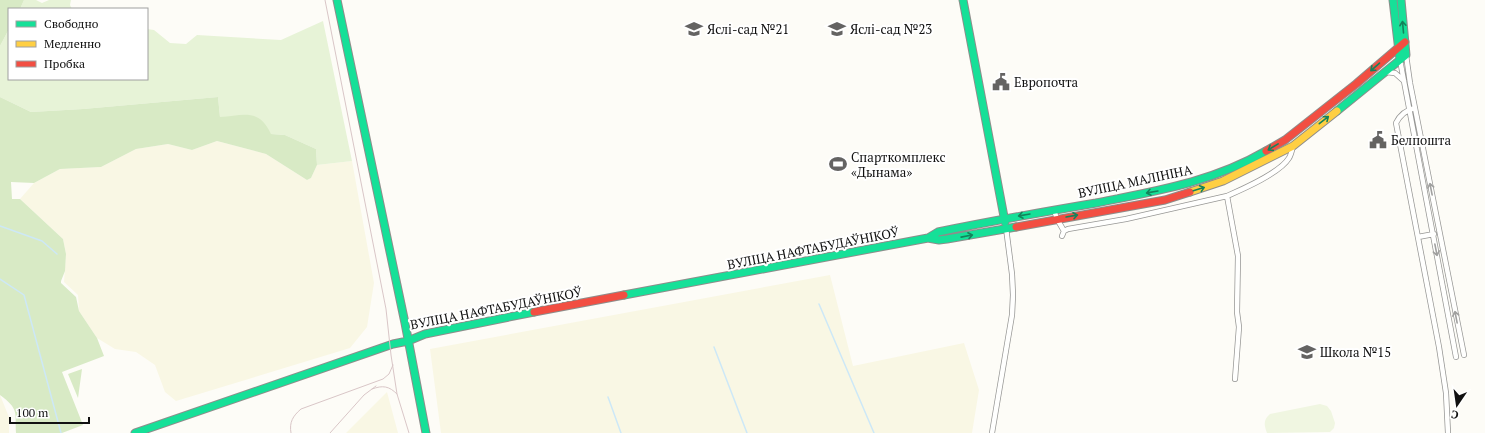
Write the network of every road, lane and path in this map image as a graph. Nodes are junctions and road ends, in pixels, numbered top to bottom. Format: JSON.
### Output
{"nodes":[{"id":1,"x":337,"y":0,"type":"edge"},
{"id":2,"x":963,"y":0,"type":"edge"},
{"id":3,"x":1393,"y":0,"type":"edge"},
{"id":4,"x":1401,"y":0,"type":"edge"},
{"id":5,"x":1405,"y":42,"type":"junction"},
{"id":6,"x":1399,"y":47,"type":"junction"},
{"id":7,"x":1406,"y":55,"type":"junction"},
{"id":8,"x":1400,"y":60,"type":"junction"},
{"id":9,"x":1385,"y":72,"type":"junction"},
{"id":10,"x":1404,"y":81,"type":"junction"},
{"id":11,"x":1415,"y":108,"type":"junction"},
{"id":12,"x":1409,"y":110,"type":"junction"},
{"id":13,"x":1293,"y":146,"type":"junction"},
{"id":14,"x":1227,"y":196,"type":"junction"},
{"id":15,"x":1054,"y":210,"type":"junction"},
{"id":16,"x":1004,"y":219,"type":"junction"},
{"id":17,"x":1057,"y":219,"type":"junction"},
{"id":18,"x":1006,"y":228,"type":"junction"},
{"id":19,"x":1064,"y":231,"type":"junction"},
{"id":20,"x":1440,"y":233,"type":"junction"},
{"id":21,"x":1433,"y":234,"type":"junction"},
{"id":22,"x":1062,"y":236,"type":"dead end"},
{"id":23,"x":1418,"y":237,"type":"junction"},
{"id":24,"x":928,"y":238,"type":"junction"},
{"id":25,"x":408,"y":340,"type":"junction"},
{"id":26,"x":1464,"y":355,"type":"dead end"},
{"id":27,"x":1456,"y":357,"type":"dead end"},
{"id":28,"x":1235,"y":379,"type":"dead end"},
{"id":29,"x":136,"y":433,"type":"edge"},
{"id":30,"x":426,"y":433,"type":"edge"},
{"id":31,"x":992,"y":433,"type":"edge"},
{"id":32,"x":1448,"y":433,"type":"edge"}],
"edges":[{"from":1,"to":25,"type":"main road","name":"ВУЛІЦА НАФТАБУДАЎНІКОЎ"},
{"from":2,"to":16,"type":"main road"},
{"from":3,"to":6,"type":"main road"},
{"from":5,"to":4,"type":"main road","one_way":true},
{"from":5,"to":6,"type":"main road","name":"ВУЛІЦА МАЛІНІНА"},
{"from":5,"to":7,"type":"main road"},
{"from":6,"to":8,"type":"main road"},
{"from":6,"to":15,"type":"main road","name":"ВУЛІЦА МАЛІНІНА","one_way":true},
{"from":7,"to":8,"type":"main road","name":"ВУЛІЦА МАЛІНІНА"},
{"from":7,"to":11,"type":"street"},
{"from":8,"to":9,"type":"main road","name":"ВУЛІЦА МАЛІНІНА"},
{"from":8,"to":10,"type":"street"},
{"from":9,"to":10,"type":"street"},
{"from":13,"to":9,"type":"main road","name":"ВУЛІЦА МАЛІНІНА","one_way":true},
{"from":10,"to":12,"type":"street"},
{"from":11,"to":12,"type":"street"},
{"from":20,"to":11,"type":"street","one_way":true},
{"from":12,"to":21,"type":"street"},
{"from":12,"to":23,"type":"street"},
{"from":13,"to":14,"type":"street","name":"ВУЛІЦА МАЛІНІНА"},
{"from":17,"to":13,"type":"main road","name":"ВУЛІЦА МАЛІНІНА","one_way":true},
{"from":14,"to":19,"type":"street","name":"ВУЛІЦА МАЛІНІНА"},
{"from":14,"to":28,"type":"street"},
{"from":15,"to":16,"type":"main road","name":"ВУЛІЦА МАЛІНІНА","one_way":true},
{"from":15,"to":17,"type":"street"},
{"from":16,"to":18,"type":"main road"},
{"from":16,"to":24,"type":"main road","name":"ВУЛІЦА НАФТАБУДАЎНІКОЎ"},
{"from":17,"to":18,"type":"main road","name":"ВУЛІЦА МАЛІНІНА"},
{"from":17,"to":19,"type":"street"},
{"from":24,"to":18,"type":"main road","name":"ВУЛІЦА НАФТАБУДАЎНІКОЎ","one_way":true},
{"from":18,"to":31,"type":"street"},
{"from":19,"to":22,"type":"street"},
{"from":20,"to":21,"type":"street"},
{"from":26,"to":20,"type":"street","one_way":true},
{"from":21,"to":23,"type":"street"},
{"from":21,"to":27,"type":"street","one_way":true},
{"from":23,"to":32,"type":"street"},
{"from":24,"to":25,"type":"main road","name":"ВУЛІЦА НАФТАБУДАЎНІКОЎ"},
{"from":25,"to":29,"type":"main road"},
{"from":25,"to":30,"type":"main road"}]}
